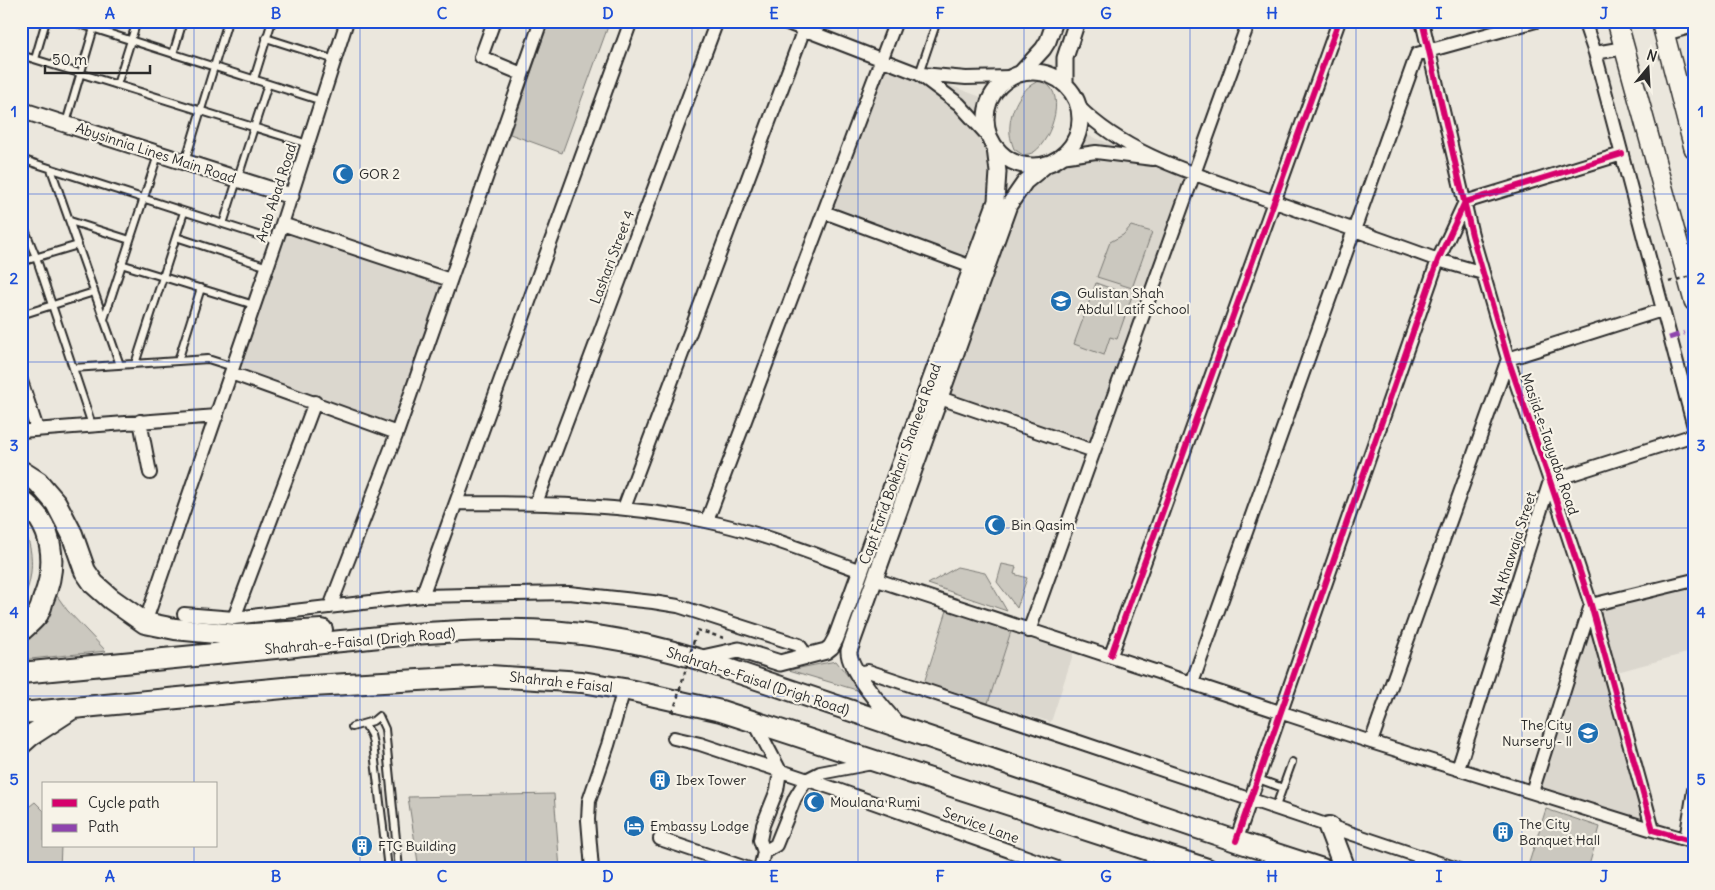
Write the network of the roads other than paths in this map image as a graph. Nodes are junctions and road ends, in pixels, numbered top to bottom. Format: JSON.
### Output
{"nodes":[{"id":1,"x":46,"y":21,"type":"edge"},
{"id":2,"x":70,"y":21,"type":"edge"},
{"id":3,"x":96,"y":21,"type":"edge"},
{"id":4,"x":137,"y":21,"type":"edge"},
{"id":5,"x":183,"y":21,"type":"edge"},
{"id":6,"x":228,"y":21,"type":"edge"},
{"id":7,"x":272,"y":21,"type":"edge"},
{"id":8,"x":346,"y":21,"type":"edge"},
{"id":9,"x":494,"y":21,"type":"edge"},
{"id":10,"x":541,"y":21,"type":"edge"},
{"id":11,"x":632,"y":21,"type":"edge"},
{"id":12,"x":717,"y":21,"type":"edge"},
{"id":13,"x":782,"y":21,"type":"edge"},
{"id":14,"x":896,"y":21,"type":"edge"},
{"id":15,"x":937,"y":21,"type":"edge"},
{"id":16,"x":1055,"y":21,"type":"edge"},
{"id":17,"x":1077,"y":21,"type":"edge"},
{"id":18,"x":1249,"y":21,"type":"edge"},
{"id":19,"x":1339,"y":21,"type":"edge"},
{"id":20,"x":1422,"y":21,"type":"edge"},
{"id":21,"x":1536,"y":21,"type":"edge"},
{"id":22,"x":1584,"y":21,"type":"edge"},
{"id":23,"x":1617,"y":21,"type":"edge"},
{"id":24,"x":806,"y":25,"type":"edge"},
{"id":25,"x":1694,"y":26,"type":"edge"},
{"id":26,"x":1664,"y":28,"type":"edge"},
{"id":27,"x":94,"y":29,"type":"junction"},
{"id":28,"x":266,"y":38,"type":"junction"},
{"id":29,"x":131,"y":41,"type":"junction"},
{"id":30,"x":1624,"y":48,"type":"junction"},
{"id":31,"x":1431,"y":51,"type":"junction"},
{"id":32,"x":1595,"y":53,"type":"junction"},
{"id":33,"x":173,"y":54,"type":"junction"},
{"id":34,"x":21,"y":55,"type":"edge"},
{"id":35,"x":35,"y":60,"type":"junction"},
{"id":36,"x":335,"y":60,"type":"junction"},
{"id":37,"x":882,"y":60,"type":"junction"},
{"id":38,"x":215,"y":67,"type":"junction"},
{"id":39,"x":81,"y":74,"type":"junction"},
{"id":40,"x":522,"y":74,"type":"junction"},
{"id":41,"x":919,"y":74,"type":"junction"},
{"id":42,"x":1016,"y":75,"type":"junction"},
{"id":43,"x":254,"y":79,"type":"junction"},
{"id":44,"x":268,"y":84,"type":"junction"},
{"id":45,"x":1064,"y":84,"type":"junction"},
{"id":46,"x":117,"y":85,"type":"junction"},
{"id":47,"x":322,"y":101,"type":"junction"},
{"id":48,"x":1078,"y":106,"type":"junction"},
{"id":49,"x":21,"y":110,"type":"edge"},
{"id":50,"x":201,"y":111,"type":"junction"},
{"id":51,"x":66,"y":124,"type":"junction"},
{"id":52,"x":255,"y":127,"type":"junction"},
{"id":53,"x":992,"y":142,"type":"junction"},
{"id":54,"x":308,"y":144,"type":"junction"},
{"id":55,"x":1694,"y":148,"type":"edge"},
{"id":56,"x":158,"y":154,"type":"junction"},
{"id":57,"x":1622,"y":154,"type":"junction"},
{"id":58,"x":1061,"y":157,"type":"junction"},
{"id":59,"x":21,"y":159,"type":"edge"},
{"id":60,"x":1158,"y":159,"type":"junction"},
{"id":61,"x":185,"y":162,"type":"junction"},
{"id":62,"x":1047,"y":164,"type":"junction"},
{"id":63,"x":51,"y":169,"type":"junction"},
{"id":64,"x":1195,"y":173,"type":"junction"},
{"id":65,"x":238,"y":179,"type":"junction"},
{"id":66,"x":291,"y":196,"type":"junction"},
{"id":67,"x":144,"y":199,"type":"junction"},
{"id":68,"x":1275,"y":202,"type":"junction"},
{"id":69,"x":1464,"y":202,"type":"junction"},
{"id":70,"x":184,"y":212,"type":"junction"},
{"id":71,"x":824,"y":212,"type":"junction"},
{"id":72,"x":21,"y":220,"type":"edge"},
{"id":73,"x":70,"y":221,"type":"junction"},
{"id":74,"x":223,"y":224,"type":"junction"},
{"id":75,"x":282,"y":224,"type":"junction"},
{"id":76,"x":1354,"y":230,"type":"junction"},
{"id":77,"x":176,"y":237,"type":"junction"},
{"id":78,"x":130,"y":240,"type":"junction"},
{"id":79,"x":276,"y":242,"type":"junction"},
{"id":80,"x":78,"y":245,"type":"junction"},
{"id":81,"x":36,"y":257,"type":"junction"},
{"id":82,"x":1438,"y":260,"type":"junction"},
{"id":83,"x":21,"y":262,"type":"edge"},
{"id":84,"x":122,"y":264,"type":"junction"},
{"id":85,"x":268,"y":266,"type":"junction"},
{"id":86,"x":972,"y":267,"type":"junction"},
{"id":87,"x":1483,"y":272,"type":"junction"},
{"id":88,"x":163,"y":277,"type":"junction"},
{"id":89,"x":450,"y":280,"type":"junction"},
{"id":90,"x":201,"y":288,"type":"junction"},
{"id":91,"x":94,"y":292,"type":"junction"},
{"id":92,"x":1694,"y":301,"type":"edge"},
{"id":93,"x":52,"y":305,"type":"junction"},
{"id":94,"x":254,"y":305,"type":"junction"},
{"id":95,"x":1662,"y":310,"type":"junction"},
{"id":96,"x":21,"y":315,"type":"edge"},
{"id":97,"x":104,"y":320,"type":"junction"},
{"id":98,"x":1508,"y":359,"type":"junction"},
{"id":99,"x":178,"y":361,"type":"junction"},
{"id":100,"x":135,"y":364,"type":"junction"},
{"id":101,"x":120,"y":365,"type":"junction"},
{"id":102,"x":73,"y":368,"type":"junction"},
{"id":103,"x":232,"y":370,"type":"junction"},
{"id":104,"x":21,"y":381,"type":"edge"},
{"id":105,"x":940,"y":398,"type":"junction"},
{"id":106,"x":315,"y":402,"type":"junction"},
{"id":107,"x":217,"y":416,"type":"junction"},
{"id":108,"x":140,"y":422,"type":"junction"},
{"id":109,"x":92,"y":425,"type":"junction"},
{"id":110,"x":1694,"y":427,"type":"edge"},
{"id":111,"x":37,"y":429,"type":"junction"},
{"id":112,"x":21,"y":431,"type":"edge"},
{"id":113,"x":397,"y":433,"type":"junction"},
{"id":114,"x":1694,"y":435,"type":"edge"},
{"id":115,"x":1094,"y":451,"type":"junction"},
{"id":116,"x":21,"y":471,"type":"edge"},
{"id":117,"x":150,"y":473,"type":"dead end"},
{"id":118,"x":1550,"y":481,"type":"junction"},
{"id":119,"x":21,"y":500,"type":"edge"},
{"id":120,"x":457,"y":503,"type":"junction"},
{"id":121,"x":536,"y":503,"type":"junction"},
{"id":122,"x":624,"y":508,"type":"junction"},
{"id":123,"x":707,"y":521,"type":"junction"},
{"id":124,"x":868,"y":575,"type":"junction"},
{"id":125,"x":1694,"y":580,"type":"edge"},
{"id":126,"x":422,"y":596,"type":"junction"},
{"id":127,"x":1590,"y":605,"type":"junction"},
{"id":128,"x":330,"y":607,"type":"junction"},
{"id":129,"x":184,"y":614,"type":"dead end"},
{"id":130,"x":234,"y":618,"type":"junction"},
{"id":131,"x":145,"y":623,"type":"junction"},
{"id":132,"x":1029,"y":630,"type":"junction"},
{"id":133,"x":21,"y":631,"type":"edge"},
{"id":134,"x":398,"y":636,"type":"junction"},
{"id":135,"x":1110,"y":655,"type":"junction"},
{"id":136,"x":805,"y":657,"type":"junction"},
{"id":137,"x":698,"y":659,"type":"junction"},
{"id":138,"x":21,"y":672,"type":"edge"},
{"id":139,"x":857,"y":673,"type":"junction"},
{"id":140,"x":1192,"y":682,"type":"junction"},
{"id":141,"x":624,"y":689,"type":"junction"},
{"id":142,"x":71,"y":708,"type":"junction"},
{"id":143,"x":1282,"y":712,"type":"junction"},
{"id":144,"x":21,"y":713,"type":"edge"},
{"id":145,"x":755,"y":723,"type":"junction"},
{"id":146,"x":365,"y":724,"type":"junction"},
{"id":147,"x":352,"y":727,"type":"dead end"},
{"id":148,"x":901,"y":728,"type":"junction"},
{"id":149,"x":674,"y":738,"type":"dead end"},
{"id":150,"x":1371,"y":742,"type":"junction"},
{"id":151,"x":21,"y":744,"type":"edge"},
{"id":152,"x":877,"y":762,"type":"junction"},
{"id":153,"x":1292,"y":762,"type":"dead end"},
{"id":154,"x":1458,"y":769,"type":"junction"},
{"id":155,"x":780,"y":771,"type":"junction"},
{"id":156,"x":1258,"y":778,"type":"junction"},
{"id":157,"x":806,"y":780,"type":"junction"},
{"id":158,"x":1283,"y":788,"type":"junction"},
{"id":159,"x":1694,"y":790,"type":"edge"},
{"id":160,"x":1532,"y":792,"type":"junction"},
{"id":161,"x":1250,"y":800,"type":"junction"},
{"id":162,"x":1275,"y":809,"type":"junction"},
{"id":163,"x":1330,"y":827,"type":"junction"},
{"id":164,"x":1653,"y":830,"type":"junction"},
{"id":165,"x":660,"y":839,"type":"dead end"},
{"id":166,"x":1690,"y":841,"type":"edge"},
{"id":167,"x":1236,"y":842,"type":"junction"},
{"id":168,"x":764,"y":852,"type":"junction"},
{"id":169,"x":388,"y":869,"type":"edge"},
{"id":170,"x":399,"y":869,"type":"edge"},
{"id":171,"x":592,"y":869,"type":"edge"},
{"id":172,"x":749,"y":869,"type":"edge"},
{"id":173,"x":760,"y":869,"type":"edge"},
{"id":174,"x":1060,"y":869,"type":"edge"},
{"id":175,"x":1207,"y":869,"type":"edge"},
{"id":176,"x":1322,"y":869,"type":"edge"},
{"id":177,"x":1345,"y":869,"type":"edge"},
{"id":178,"x":1457,"y":869,"type":"edge"}],
"edges":[{"from":1,"to":35,"type":"lane"},
{"from":2,"to":27,"type":"lane"},
{"from":3,"to":27,"type":"lane"},
{"from":4,"to":29,"type":"lane"},
{"from":5,"to":33,"type":"lane"},
{"from":6,"to":38,"type":"lane"},
{"from":7,"to":28,"type":"lane"},
{"from":8,"to":36,"type":"street","name":"Arab Abad Road"},
{"from":9,"to":40,"type":"street"},
{"from":10,"to":40,"type":"street"},
{"from":11,"to":120,"type":"street"},
{"from":12,"to":121,"type":"street","name":"Lashari Street 4"},
{"from":13,"to":24,"type":"street"},
{"from":14,"to":37,"type":"street"},
{"from":15,"to":41,"type":"lane"},
{"from":16,"to":42,"type":"street"},
{"from":17,"to":45,"type":"street"},
{"from":18,"to":64,"type":"street"},
{"from":19,"to":68,"type":"street"},
{"from":20,"to":31,"type":"street","name":"Masjid-e-Tayyaba Road"},
{"from":21,"to":31,"type":"street"},
{"from":22,"to":32,"type":"street"},
{"from":23,"to":30,"type":"main road"},
{"from":24,"to":37,"type":"street"},
{"from":24,"to":122,"type":"street"},
{"from":25,"to":26,"type":"street"},
{"from":26,"to":55,"type":"main road"},
{"from":27,"to":29,"type":"lane"},
{"from":27,"to":39,"type":"lane"},
{"from":28,"to":36,"type":"lane"},
{"from":28,"to":43,"type":"lane"},
{"from":29,"to":33,"type":"lane"},
{"from":29,"to":46,"type":"lane"},
{"from":30,"to":32,"type":"street"},
{"from":30,"to":92,"type":"main road"},
{"from":31,"to":69,"type":"street","name":"Masjid-e-Tayyaba Road"},
{"from":31,"to":76,"type":"street"},
{"from":32,"to":57,"type":"street"},
{"from":33,"to":38,"type":"lane"},
{"from":34,"to":35,"type":"lane"},
{"from":35,"to":39,"type":"lane"},
{"from":36,"to":47,"type":"street","name":"Arab Abad Road"},
{"from":37,"to":41,"type":"street"},
{"from":37,"to":71,"type":"street"},
{"from":38,"to":43,"type":"lane"},
{"from":38,"to":50,"type":"lane"},
{"from":39,"to":46,"type":"lane"},
{"from":39,"to":51,"type":"lane"},
{"from":40,"to":89,"type":"street"},
{"from":41,"to":42,"type":"street"},
{"from":41,"to":53,"type":"street"},
{"from":42,"to":45,"type":"street"},
{"from":42,"to":53,"type":"street"},
{"from":43,"to":44,"type":"lane"},
{"from":44,"to":47,"type":"lane"},
{"from":44,"to":52,"type":"lane"},
{"from":45,"to":48,"type":"street"},
{"from":46,"to":50,"type":"lane"},
{"from":47,"to":54,"type":"street","name":"Arab Abad Road"},
{"from":48,"to":58,"type":"street"},
{"from":48,"to":60,"type":"street"},
{"from":49,"to":51,"type":"street","name":"Abysinnia Lines Main Road"},
{"from":50,"to":52,"type":"lane"},
{"from":50,"to":61,"type":"lane"},
{"from":51,"to":56,"type":"street","name":"Abysinnia Lines Main Road"},
{"from":52,"to":54,"type":"lane"},
{"from":52,"to":65,"type":"lane"},
{"from":53,"to":62,"type":"street"},
{"from":53,"to":86,"type":"street","name":"Capt Farid Bokhari Shaheed Road"},
{"from":54,"to":66,"type":"street","name":"Arab Abad Road"},
{"from":56,"to":61,"type":"street","name":"Abysinnia Lines Main Road"},
{"from":56,"to":67,"type":"lane"},
{"from":57,"to":69,"type":"street"},
{"from":57,"to":95,"type":"street"},
{"from":58,"to":60,"type":"street"},
{"from":58,"to":62,"type":"street"},
{"from":59,"to":63,"type":"lane"},
{"from":60,"to":64,"type":"street"},
{"from":61,"to":65,"type":"street","name":"Abysinnia Lines Main Road"},
{"from":62,"to":105,"type":"street","name":"Capt Farid Bokhari Shaheed Road"},
{"from":63,"to":67,"type":"lane"},
{"from":63,"to":73,"type":"lane"},
{"from":64,"to":68,"type":"street"},
{"from":64,"to":115,"type":"street"},
{"from":65,"to":66,"type":"street","name":"Abysinnia Lines Main Road"},
{"from":65,"to":74,"type":"lane"},
{"from":66,"to":75,"type":"street","name":"Arab Abad Road"},
{"from":67,"to":70,"type":"lane"},
{"from":67,"to":78,"type":"lane"},
{"from":68,"to":76,"type":"street"},
{"from":68,"to":135,"type":"street"},
{"from":69,"to":82,"type":"street"},
{"from":69,"to":87,"type":"street","name":"Masjid-e-Tayyaba Road"},
{"from":70,"to":74,"type":"lane"},
{"from":70,"to":77,"type":"lane"},
{"from":71,"to":86,"type":"street"},
{"from":71,"to":123,"type":"street"},
{"from":72,"to":81,"type":"lane"},
{"from":73,"to":78,"type":"lane"},
{"from":73,"to":80,"type":"lane"},
{"from":74,"to":79,"type":"lane"},
{"from":75,"to":79,"type":"street","name":"Arab Abad Road"},
{"from":75,"to":89,"type":"street"},
{"from":76,"to":82,"type":"street"},
{"from":76,"to":140,"type":"street"},
{"from":77,"to":85,"type":"lane"},
{"from":77,"to":88,"type":"lane"},
{"from":78,"to":84,"type":"lane"},
{"from":79,"to":85,"type":"street","name":"Arab Abad Road"},
{"from":80,"to":81,"type":"lane"},
{"from":80,"to":91,"type":"lane"},
{"from":81,"to":83,"type":"lane"},
{"from":81,"to":93,"type":"lane"},
{"from":82,"to":87,"type":"street"},
{"from":82,"to":143,"type":"street"},
{"from":84,"to":88,"type":"lane"},
{"from":84,"to":97,"type":"lane"},
{"from":85,"to":94,"type":"street","name":"Arab Abad Road"},
{"from":86,"to":124,"type":"street","name":"Capt Farid Bokhari Shaheed Road"},
{"from":87,"to":98,"type":"street","name":"Masjid-e-Tayyaba Road"},
{"from":88,"to":90,"type":"lane"},
{"from":88,"to":100,"type":"lane"},
{"from":89,"to":113,"type":"street"},
{"from":90,"to":94,"type":"lane"},
{"from":90,"to":99,"type":"lane"},
{"from":91,"to":93,"type":"lane"},
{"from":91,"to":97,"type":"lane"},
{"from":93,"to":96,"type":"lane"},
{"from":93,"to":102,"type":"lane"},
{"from":94,"to":103,"type":"street","name":"Arab Abad Road"},
{"from":95,"to":98,"type":"street"},
{"from":95,"to":110,"type":"street"},
{"from":97,"to":101,"type":"lane"},
{"from":98,"to":118,"type":"street","name":"Masjid-e-Tayyaba Road"},
{"from":98,"to":150,"type":"street"},
{"from":99,"to":100,"type":"lane"},
{"from":99,"to":103,"type":"lane"},
{"from":100,"to":101,"type":"lane"},
{"from":101,"to":102,"type":"lane"},
{"from":102,"to":109,"type":"lane"},
{"from":103,"to":106,"type":"street"},
{"from":103,"to":107,"type":"street","name":"Arab Abad Road"},
{"from":104,"to":111,"type":"street"},
{"from":105,"to":115,"type":"street"},
{"from":105,"to":124,"type":"street","name":"Capt Farid Bokhari Shaheed Road"},
{"from":106,"to":113,"type":"street"},
{"from":106,"to":130,"type":"street"},
{"from":107,"to":108,"type":"street"},
{"from":107,"to":131,"type":"street","name":"Arab Abad Road"},
{"from":108,"to":109,"type":"street"},
{"from":108,"to":117,"type":"street"},
{"from":109,"to":111,"type":"street"},
{"from":111,"to":112,"type":"street"},
{"from":113,"to":128,"type":"street"},
{"from":114,"to":118,"type":"street","name":"MA Khawaja Street"},
{"from":115,"to":132,"type":"street"},
{"from":116,"to":131,"type":"highway"},
{"from":118,"to":127,"type":"street","name":"Masjid-e-Tayyaba Road"},
{"from":118,"to":154,"type":"street","name":"MA Khawaja Street"},
{"from":119,"to":133,"type":"highway"},
{"from":120,"to":121,"type":"street"},
{"from":120,"to":126,"type":"street"},
{"from":121,"to":122,"type":"street"},
{"from":122,"to":123,"type":"street"},
{"from":123,"to":124,"type":"street"},
{"from":124,"to":132,"type":"street"},
{"from":124,"to":136,"type":"street","name":"Capt Farid Bokhari Shaheed Road"},
{"from":124,"to":139,"type":"street","name":"Capt Farid Bokhari Shaheed Road"},
{"from":125,"to":127,"type":"street"},
{"from":126,"to":128,"type":"street"},
{"from":126,"to":136,"type":"street"},
{"from":127,"to":160,"type":"street"},
{"from":127,"to":164,"type":"street","name":"Masjid-e-Tayyaba Road"},
{"from":128,"to":130,"type":"street"},
{"from":129,"to":130,"type":"street"},
{"from":131,"to":134,"type":"highway"},
{"from":132,"to":135,"type":"street"},
{"from":134,"to":137,"type":"highway","name":"Shahrah-e-Faisal (Drigh Road)"},
{"from":134,"to":138,"type":"highway","name":"Shahrah-e-Faisal (Drigh Road)"},
{"from":135,"to":140,"type":"street"},
{"from":136,"to":137,"type":"street","name":"Capt Farid Bokhari Shaheed Road"},
{"from":137,"to":148,"type":"highway","name":"Shahrah-e-Faisal (Drigh Road)"},
{"from":139,"to":148,"type":"street","name":"Capt Farid Bokhari Shaheed Road"},
{"from":139,"to":161,"type":"street"},
{"from":140,"to":143,"type":"street"},
{"from":141,"to":142,"type":"highway","name":"Shahrah e Faisal"},
{"from":141,"to":145,"type":"highway","name":"Shahrah e Faisal"},
{"from":141,"to":171,"type":"street"},
{"from":142,"to":144,"type":"highway"},
{"from":142,"to":151,"type":"highway"},
{"from":143,"to":150,"type":"street"},
{"from":143,"to":156,"type":"street"},
{"from":145,"to":152,"type":"highway","name":"Shahrah e Faisal"},
{"from":145,"to":155,"type":"street"},
{"from":146,"to":147,"type":"lane"},
{"from":146,"to":169,"type":"lane"},
{"from":146,"to":170,"type":"lane"},
{"from":148,"to":167,"type":"highway","name":"Shahrah-e-Faisal (Drigh Road)"},
{"from":149,"to":155,"type":"street","name":"Service Lane"},
{"from":150,"to":154,"type":"street"},
{"from":152,"to":157,"type":"street"},
{"from":152,"to":175,"type":"highway"},
{"from":153,"to":158,"type":"lane"},
{"from":154,"to":160,"type":"street"},
{"from":155,"to":157,"type":"street","name":"Service Lane"},
{"from":155,"to":168,"type":"street"},
{"from":156,"to":158,"type":"lane"},
{"from":156,"to":161,"type":"street"},
{"from":157,"to":168,"type":"street"},
{"from":157,"to":174,"type":"street","name":"Service Lane"},
{"from":158,"to":162,"type":"lane"},
{"from":159,"to":166,"type":"street"},
{"from":160,"to":164,"type":"street"},
{"from":161,"to":162,"type":"street"},
{"from":161,"to":167,"type":"street"},
{"from":162,"to":163,"type":"street"},
{"from":163,"to":177,"type":"highway"},
{"from":163,"to":178,"type":"street"},
{"from":164,"to":166,"type":"street"},
{"from":165,"to":172,"type":"street"},
{"from":167,"to":176,"type":"highway"},
{"from":168,"to":173,"type":"street"}]}
